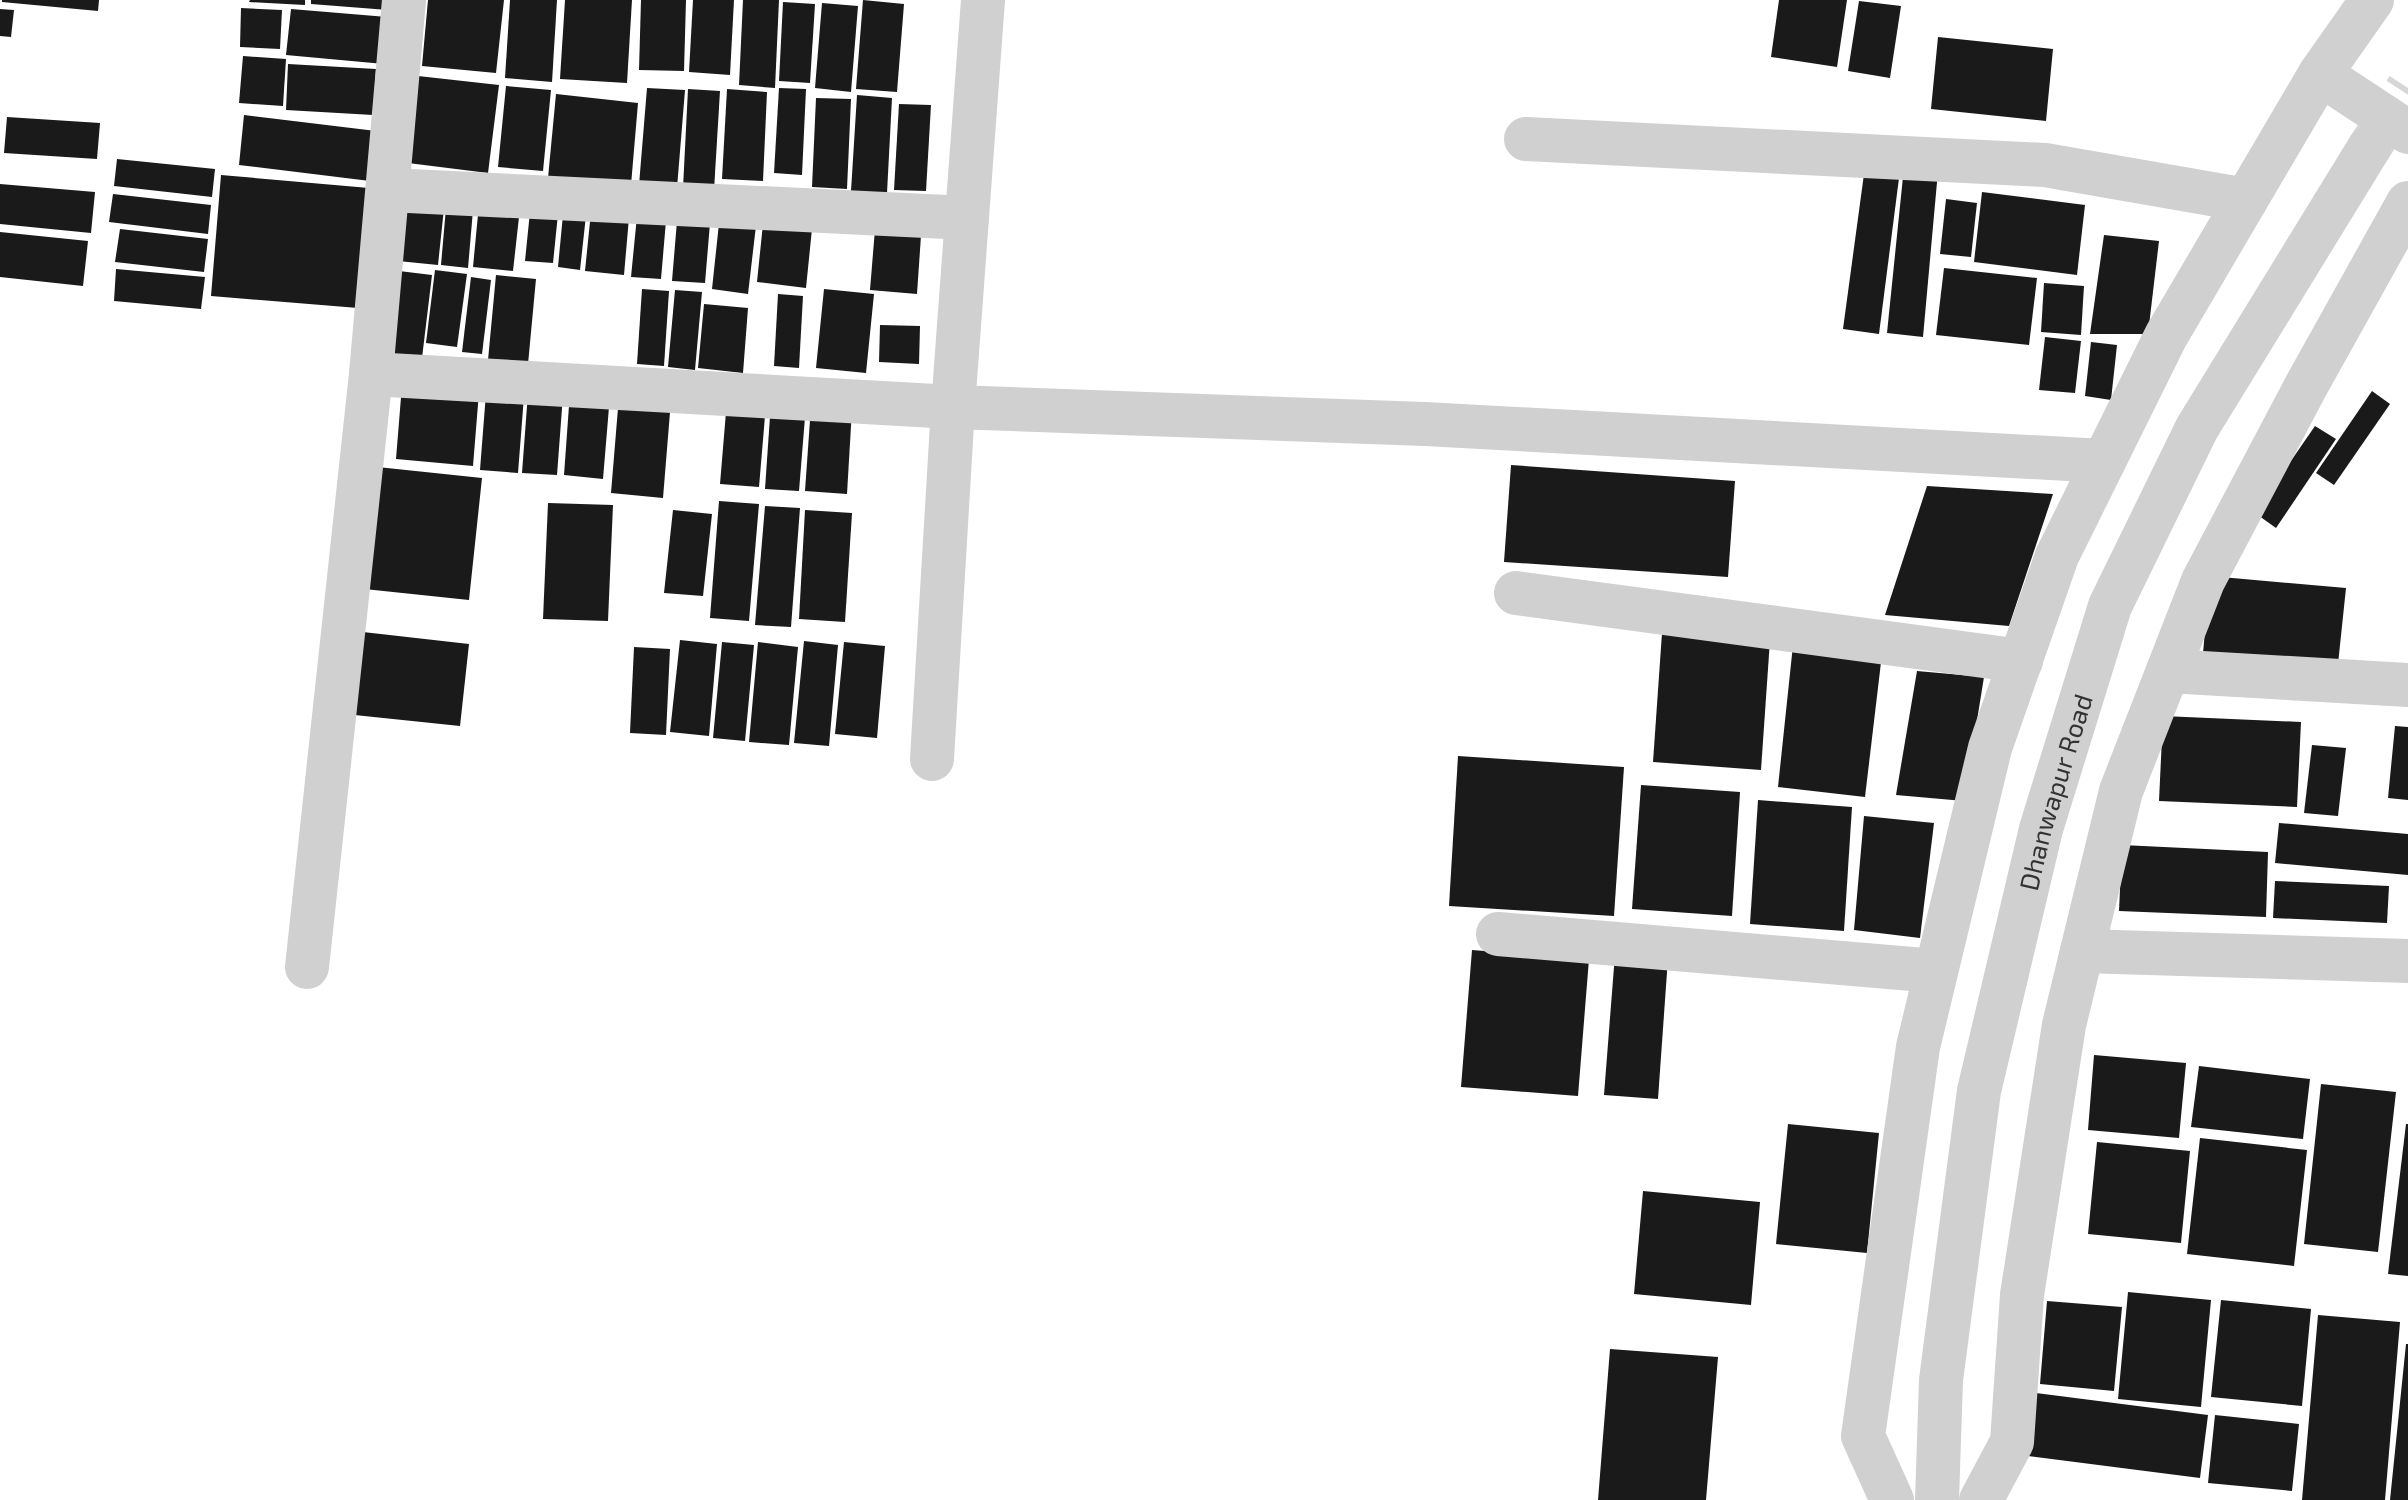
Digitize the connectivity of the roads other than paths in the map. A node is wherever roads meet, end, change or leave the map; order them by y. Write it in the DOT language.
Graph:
graph roads {
  1 [pos="404,0"];
  2 [pos="983,0"];
  3 [pos="2372,0"];
  4 [pos="2320,74"];
  5 [pos="1526,139"];
  6 [pos="2388,140"];
  7 [pos="388,190"];
  8 [pos="2246,200"];
  9 [pos="2408,203"];
  10 [pos="967,218"];
  11 [pos="371,374"];
  12 [pos="953,407"];
  13 [pos="2104,461"];
  14 [pos="1516,593"];
  15 [pos="2021,661"];
  16 [pos="2168,671"];
  17 [pos="2408,685"];
  18 [pos="932,759"];
  19 [pos="1498,934"];
  20 [pos="2082,951"];
  21 [pos="2408,961"];
  22 [pos="307,967"];
  23 [pos="1936,971"];
  24 [pos="1892,1500"];
  25 [pos="1937,1500"];
  26 [pos="1981,1500"];
  1 -- 7 [label="street"];
  2 -- 10 [label="street"];
  3 -- 4 [label="street"];
  4 -- 6 [label="street"];
  4 -- 8 [label="street"];
  5 -- 8 [label="street"];
  6 -- 25 [label="street, Dhanwapur Road"];
  7 -- 10 [label="street"];
  7 -- 11 [label="street"];
  8 -- 13 [label="street"];
  9 -- 16 [label="street"];
  10 -- 12 [label="street"];
  11 -- 12 [label="street"];
  11 -- 22 [label="street"];
  12 -- 13 [label="street"];
  12 -- 18 [label="street"];
  13 -- 15 [label="street"];
  14 -- 15 [label="street"];
  15 -- 23 [label="street"];
  16 -- 17 [label="street"];
  16 -- 20 [label="street"];
  19 -- 23 [label="street"];
  20 -- 21 [label="street"];
  20 -- 26 [label="street"];
  23 -- 24 [label="street"];
}
